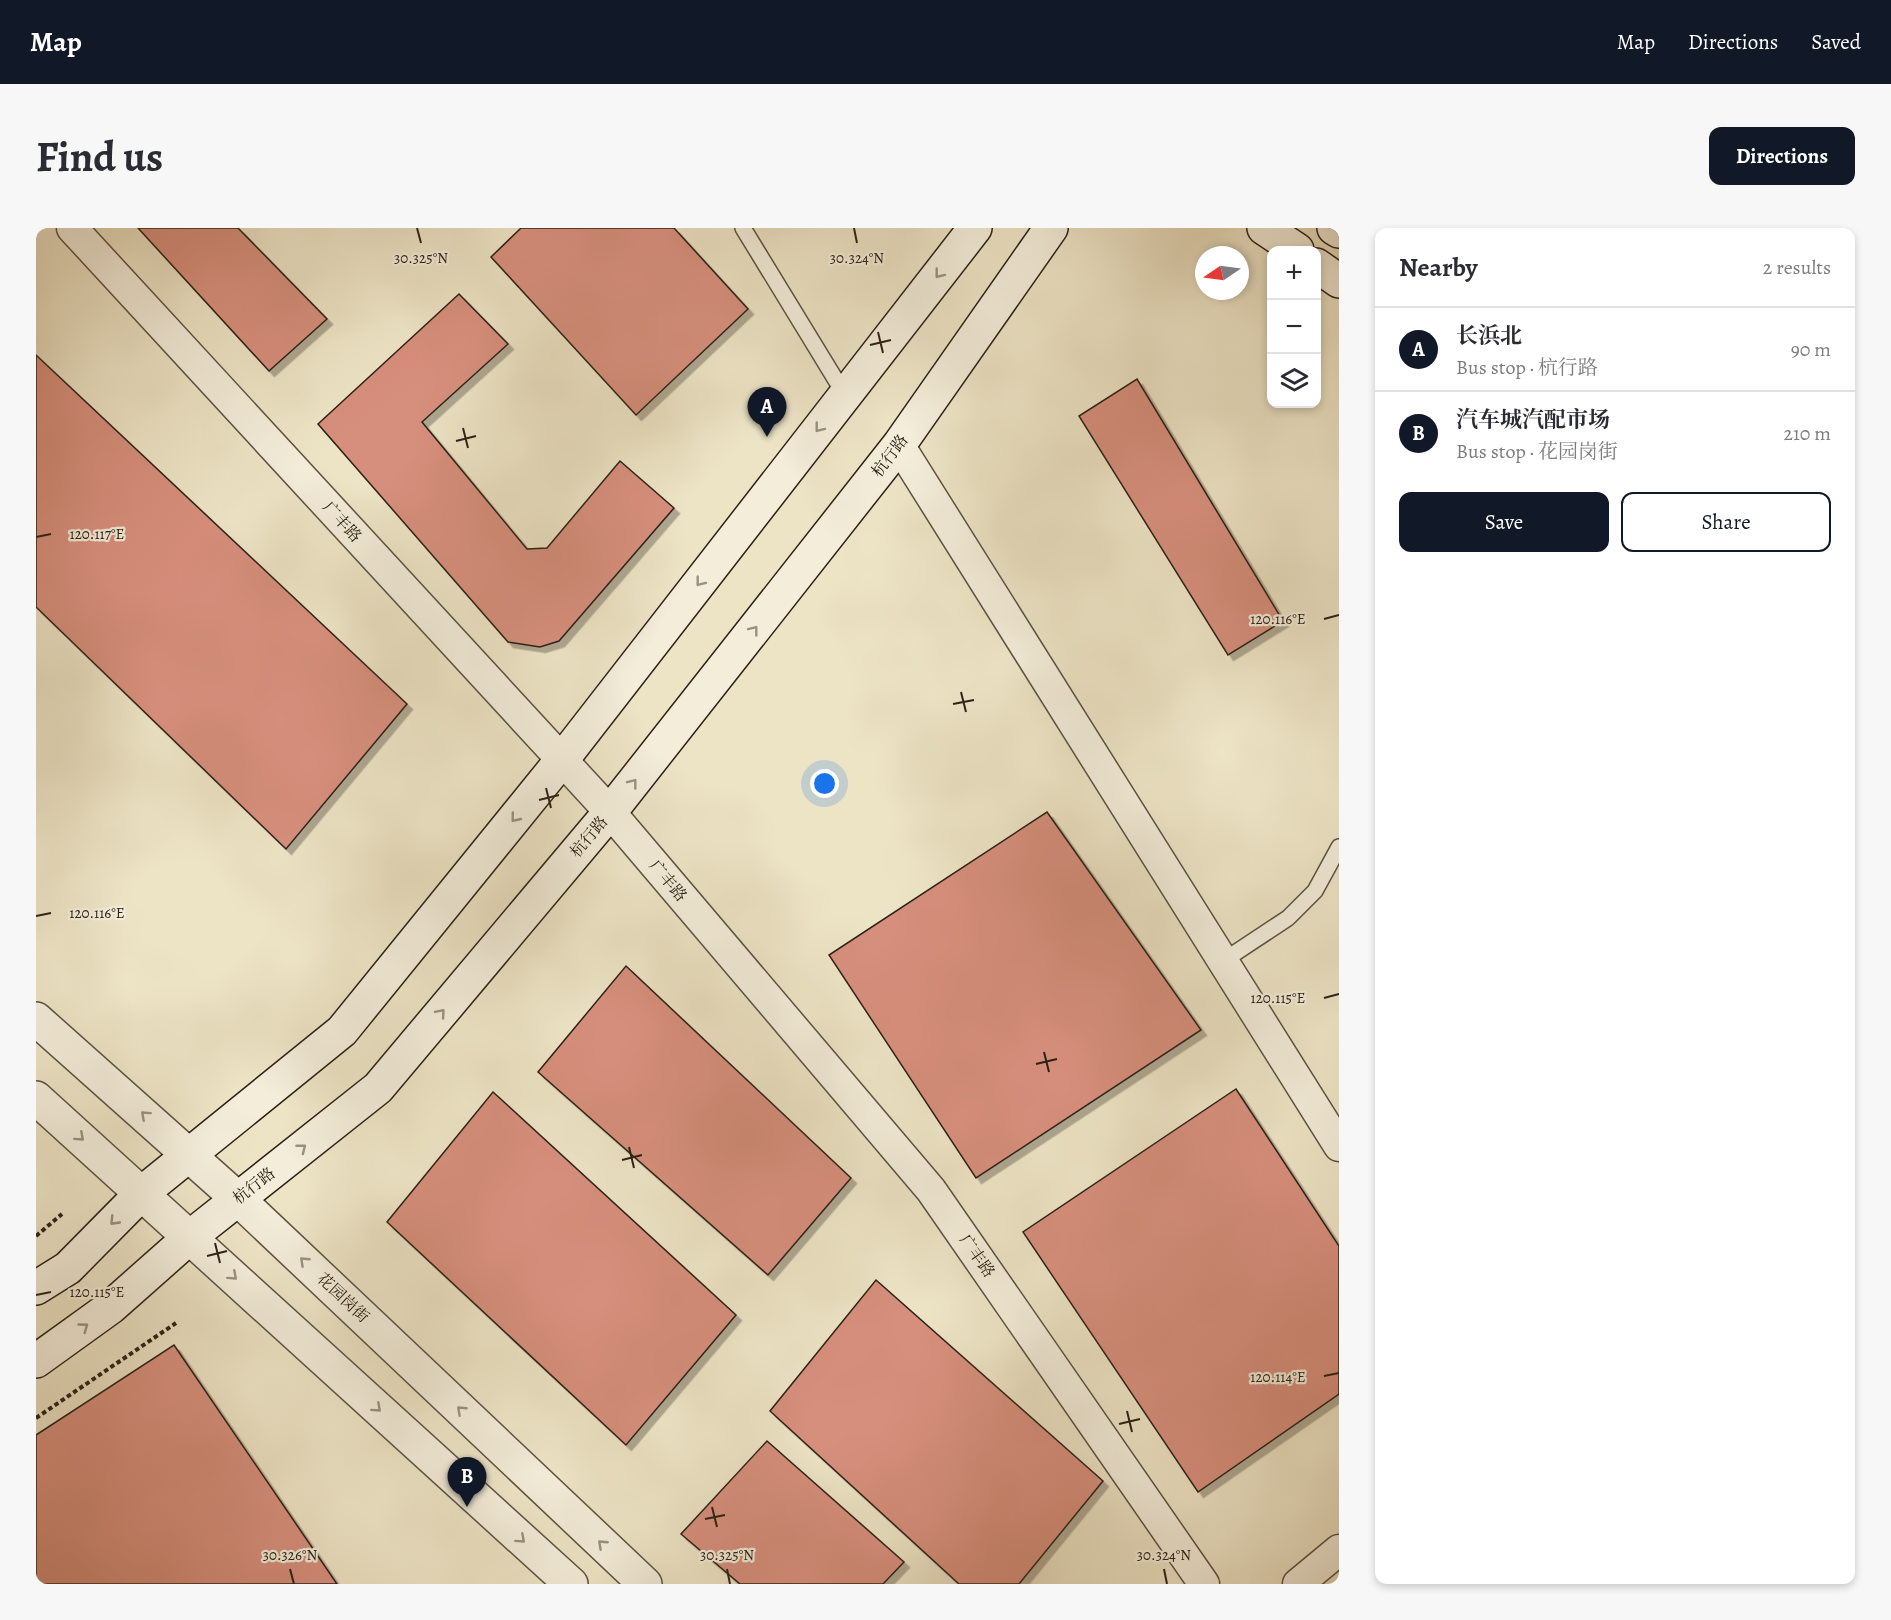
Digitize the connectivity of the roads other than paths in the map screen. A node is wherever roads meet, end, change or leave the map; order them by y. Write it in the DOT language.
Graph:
graph roads {
  1 [pos="72,228"];
  2 [pos="743,228"];
  3 [pos="975,228"];
  4 [pos="1051,228"];
  5 [pos="1264,228"];
  6 [pos="1334,228"];
  7 [pos="1339,231"];
  8 [pos="1290,246"];
  9 [pos="1321,268"];
  10 [pos="1321,274"];
  11 [pos="1339,280"];
  12 [pos="1339,291"];
  13 [pos="845,395"];
  14 [pos="899,445"];
  15 [pos="561,761"];
  16 [pos="610,813"];
  17 [pos="1339,847"];
  18 [pos="1223,962"];
  19 [pos="36,1019"];
  20 [pos="36,1098"];
  21 [pos="1339,1146"];
  22 [pos="189,1154"];
  23 [pos="142,1192"];
  24 [pos="238,1199"];
  25 [pos="190,1237"];
  26 [pos="36,1288"];
  27 [pos="36,1361"];
  28 [pos="1339,1550"];
  29 [pos="571,1584"];
  30 [pos="645,1584"];
  31 [pos="1204,1584"];
  32 [pos="1298,1584"];
  1 -- 15 [label="street, 广丰路"];
  2 -- 13 [label="lane"];
  3 -- 13 [label="main road, one-way"];
  4 -- 14 [label="main road, 杭行路"];
  5 -- 8 [label="main road"];
  6 -- 7 [label="main road"];
  9 -- 11 [label="main road"];
  10 -- 12 [label="street"];
  13 -- 15 [label="main road, one-way"];
  16 -- 14 [label="main road, 杭行路, one-way"];
  14 -- 18 [label="street"];
  15 -- 16 [label="street, 广丰路"];
  15 -- 22 [label="main road, one-way"];
  24 -- 16 [label="main road, 杭行路, one-way"];
  16 -- 31 [label="street, 广丰路"];
  17 -- 18 [label="lane"];
  18 -- 21 [label="street"];
  22 -- 19 [label="main road, 花园岗街, one-way"];
  20 -- 23 [label="main road, one-way"];
  22 -- 23 [label="main road"];
  22 -- 24 [label="main road, 花园岗街"];
  23 -- 25 [label="main road"];
  23 -- 26 [label="main road, one-way"];
  24 -- 25 [label="main road, 杭行路"];
  30 -- 24 [label="main road, 花园岗街, one-way"];
  27 -- 25 [label="main road, 杭行路, one-way"];
  25 -- 29 [label="main road, one-way"];
  28 -- 32 [label="street"];
}
